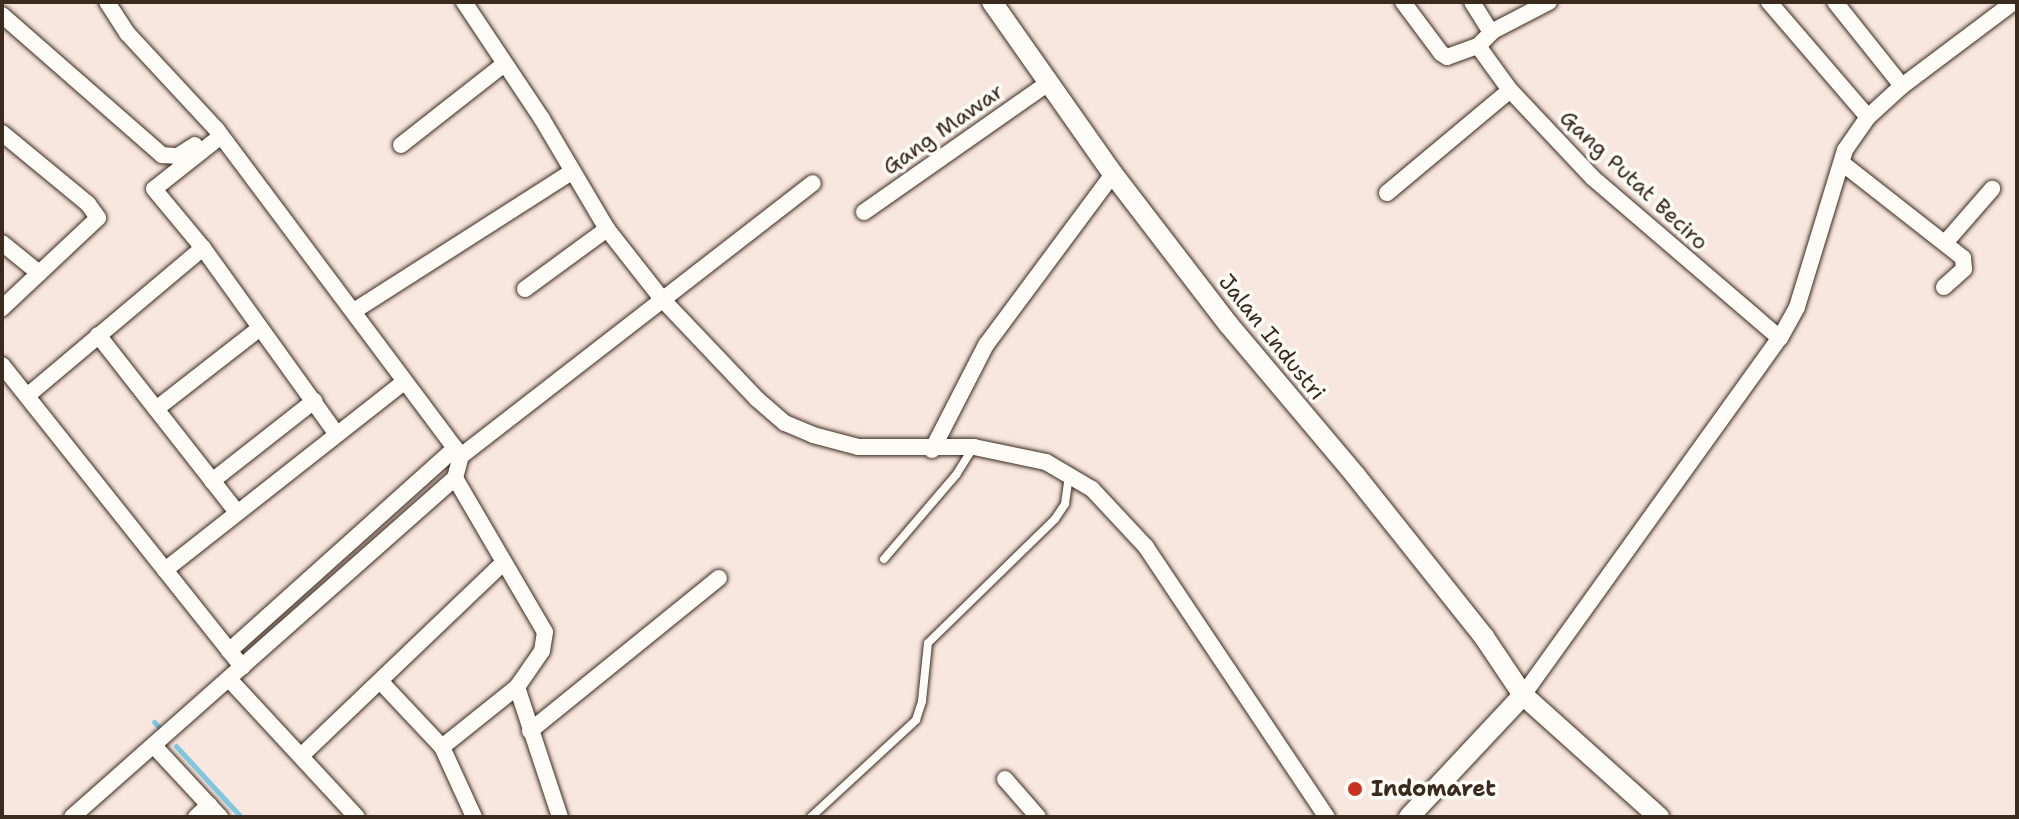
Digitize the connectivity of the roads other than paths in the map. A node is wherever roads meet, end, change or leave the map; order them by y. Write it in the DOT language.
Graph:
graph roads {
  1 [pos="107,2"];
  2 [pos="464,2"];
  3 [pos="992,2"];
  4 [pos="1403,2"];
  5 [pos="1472,2"];
  6 [pos="1547,2"];
  7 [pos="1769,2"];
  8 [pos="1835,2"];
  9 [pos="2014,2"];
  10 [pos="2,15"];
  11 [pos="1491,33"];
  12 [pos="1478,46"];
  13 [pos="503,65"];
  14 [pos="1048,83"];
  15 [pos="1902,86"];
  16 [pos="1510,90"];
  17 [pos="1868,117"];
  18 [pos="217,131"];
  19 [pos="2,133"];
  20 [pos="401,145"];
  21 [pos="1842,163"];
  22 [pos="571,172"];
  23 [pos="1113,174"];
  24 [pos="813,183"];
  25 [pos="1992,189"];
  26 [pos="1387,193"];
  27 [pos="864,212"];
  28 [pos="607,229"];
  29 [pos="2,243"];
  30 [pos="1945,243"];
  31 [pos="203,248"];
  32 [pos="39,273"];
  33 [pos="1944,287"];
  34 [pos="525,289"];
  35 [pos="662,299"];
  36 [pos="2,308"];
  37 [pos="354,311"];
  38 [pos="260,328"];
  39 [pos="98,335"];
  40 [pos="1780,338"];
  41 [pos="2,365"];
  42 [pos="404,382"];
  43 [pos="27,396"];
  44 [pos="314,401"];
  45 [pos="156,409"];
  46 [pos="336,433"];
  47 [pos="974,447"];
  48 [pos="932,450"];
  49 [pos="458,452"];
  50 [pos="1069,476"];
  51 [pos="455,478"];
  52 [pos="212,481"];
  53 [pos="236,511"];
  54 [pos="884,559"];
  55 [pos="503,563"];
  56 [pos="165,570"];
  57 [pos="719,578"];
  58 [pos="229,651"];
  59 [pos="236,673"];
  60 [pos="380,681"];
  61 [pos="517,687"];
  62 [pos="1523,695"];
  63 [pos="530,731"];
  64 [pos="155,747"];
  65 [pos="442,747"];
  66 [pos="301,756"];
  67 [pos="1005,779"];
  68 [pos="214,811"];
  69 [pos="84,813"];
  70 [pos="196,817"];
  71 [pos="357,817"];
  72 [pos="474,817"];
  73 [pos="559,817"];
  74 [pos="811,817"];
  75 [pos="1038,817"];
  76 [pos="1327,817"];
  77 [pos="1409,817"];
  78 [pos="1659,817"];
  1 -- 18 [label="street"];
  2 -- 13 [label="street"];
  3 -- 14 [label="street, Jalan Industri"];
  4 -- 12 [label="street"];
  5 -- 11 [label="street"];
  6 -- 11 [label="street"];
  7 -- 17 [label="street"];
  8 -- 15 [label="street"];
  9 -- 15 [label="street"];
  10 -- 18 [label="street"];
  11 -- 12 [label="street"];
  12 -- 16 [label="street, Gang Putat Beciro"];
  13 -- 20 [label="street"];
  13 -- 22 [label="street"];
  14 -- 23 [label="street, Jalan Industri"];
  14 -- 27 [label="street, Gang Mawar"];
  15 -- 17 [label="street"];
  16 -- 26 [label="street"];
  16 -- 40 [label="street, Gang Putat Beciro"];
  17 -- 21 [label="street"];
  18 -- 31 [label="street"];
  18 -- 37 [label="street"];
  19 -- 32 [label="street"];
  21 -- 30 [label="street"];
  21 -- 40 [label="street"];
  22 -- 28 [label="street"];
  22 -- 37 [label="street"];
  23 -- 48 [label="street"];
  23 -- 62 [label="street, Jalan Industri"];
  24 -- 35 [label="street"];
  25 -- 30 [label="street"];
  28 -- 34 [label="street"];
  28 -- 35 [label="street"];
  29 -- 32 [label="street"];
  30 -- 33 [label="street"];
  31 -- 38 [label="street"];
  31 -- 39 [label="street"];
  32 -- 36 [label="street"];
  35 -- 48 [label="street"];
  35 -- 49 [label="street"];
  37 -- 42 [label="street"];
  38 -- 44 [label="street"];
  38 -- 45 [label="street"];
  39 -- 43 [label="street"];
  39 -- 45 [label="street"];
  40 -- 62 [label="street"];
  41 -- 43 [label="street"];
  42 -- 46 [label="street"];
  42 -- 49 [label="street"];
  43 -- 56 [label="street"];
  44 -- 46 [label="street"];
  44 -- 52 [label="street"];
  45 -- 52 [label="street"];
  46 -- 53 [label="street"];
  47 -- 48 [label="street"];
  47 -- 50 [label="street"];
  47 -- 54 [label="lane"];
  49 -- 51 [label="street"];
  49 -- 58 [label="street"];
  50 -- 74 [label="lane"];
  50 -- 76 [label="street"];
  51 -- 55 [label="street"];
  51 -- 59 [label="street"];
  52 -- 53 [label="street"];
  53 -- 56 [label="street"];
  55 -- 60 [label="street"];
  55 -- 61 [label="street"];
  56 -- 58 [label="street"];
  57 -- 63 [label="street"];
  58 -- 59 [label="street"];
  59 -- 64 [label="street"];
  59 -- 66 [label="street"];
  60 -- 65 [label="street"];
  60 -- 66 [label="street"];
  61 -- 63 [label="street"];
  61 -- 65 [label="street"];
  62 -- 77 [label="street"];
  62 -- 78 [label="street, Jalan Industri"];
  63 -- 73 [label="street"];
  64 -- 68 [label="street"];
  64 -- 69 [label="street"];
  65 -- 72 [label="street"];
  66 -- 71 [label="street"];
  67 -- 75 [label="street"];
  68 -- 70 [label="street"];
}
